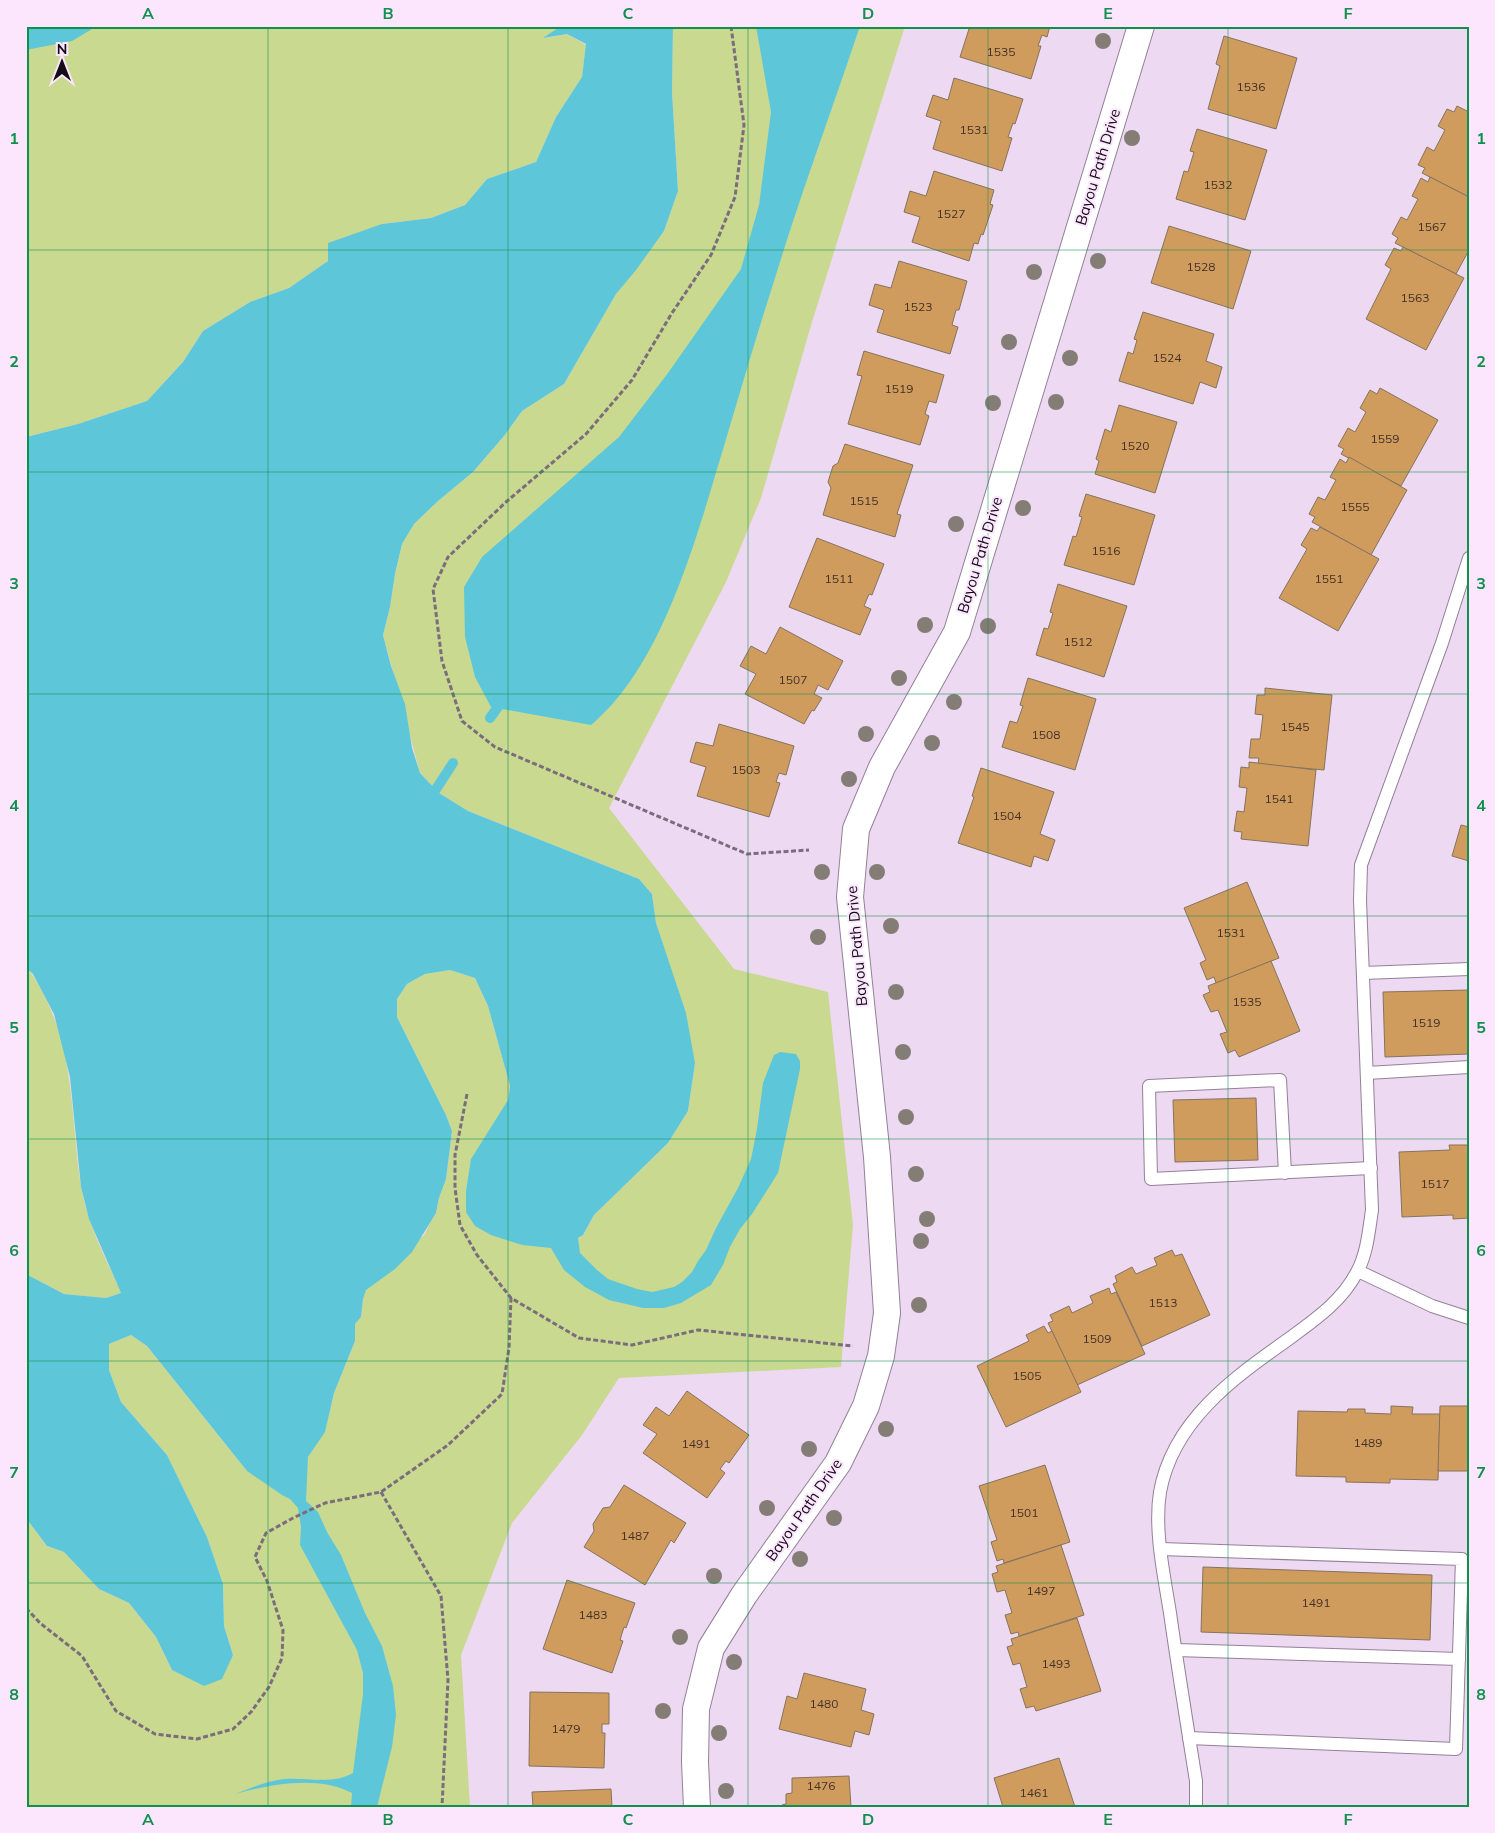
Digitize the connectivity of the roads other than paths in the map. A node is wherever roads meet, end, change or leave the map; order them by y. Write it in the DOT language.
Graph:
graph roads {
  1 [pos="1141,26"];
  2 [pos="1469,558"];
  3 [pos="1469,968"];
  4 [pos="1363,973"];
  5 [pos="1469,1067"];
  6 [pos="1366,1073"];
  7 [pos="1370,1168"];
  8 [pos="1285,1173"];
  9 [pos="1358,1271"];
  10 [pos="1469,1318"];
  11 [pos="1161,1549"];
  12 [pos="1176,1650"];
  13 [pos="1459,1659"];
  14 [pos="1189,1738"];
  15 [pos="698,1807"];
  16 [pos="1196,1807"];
  1 -- 15 [label="street, Bayou Path Drive"];
  2 -- 4 [label="lane"];
  3 -- 4 [label="lane"];
  4 -- 6 [label="lane"];
  5 -- 6 [label="lane"];
  6 -- 7 [label="lane"];
  7 -- 8 [label="lane"];
  7 -- 9 [label="lane"];
  8 -- 8 [label="lane"];
  9 -- 10 [label="lane"];
  9 -- 11 [label="lane"];
  11 -- 12 [label="lane"];
  11 -- 13 [label="lane"];
  12 -- 13 [label="lane"];
  12 -- 14 [label="lane"];
  13 -- 14 [label="lane"];
  14 -- 16 [label="lane"];
}
